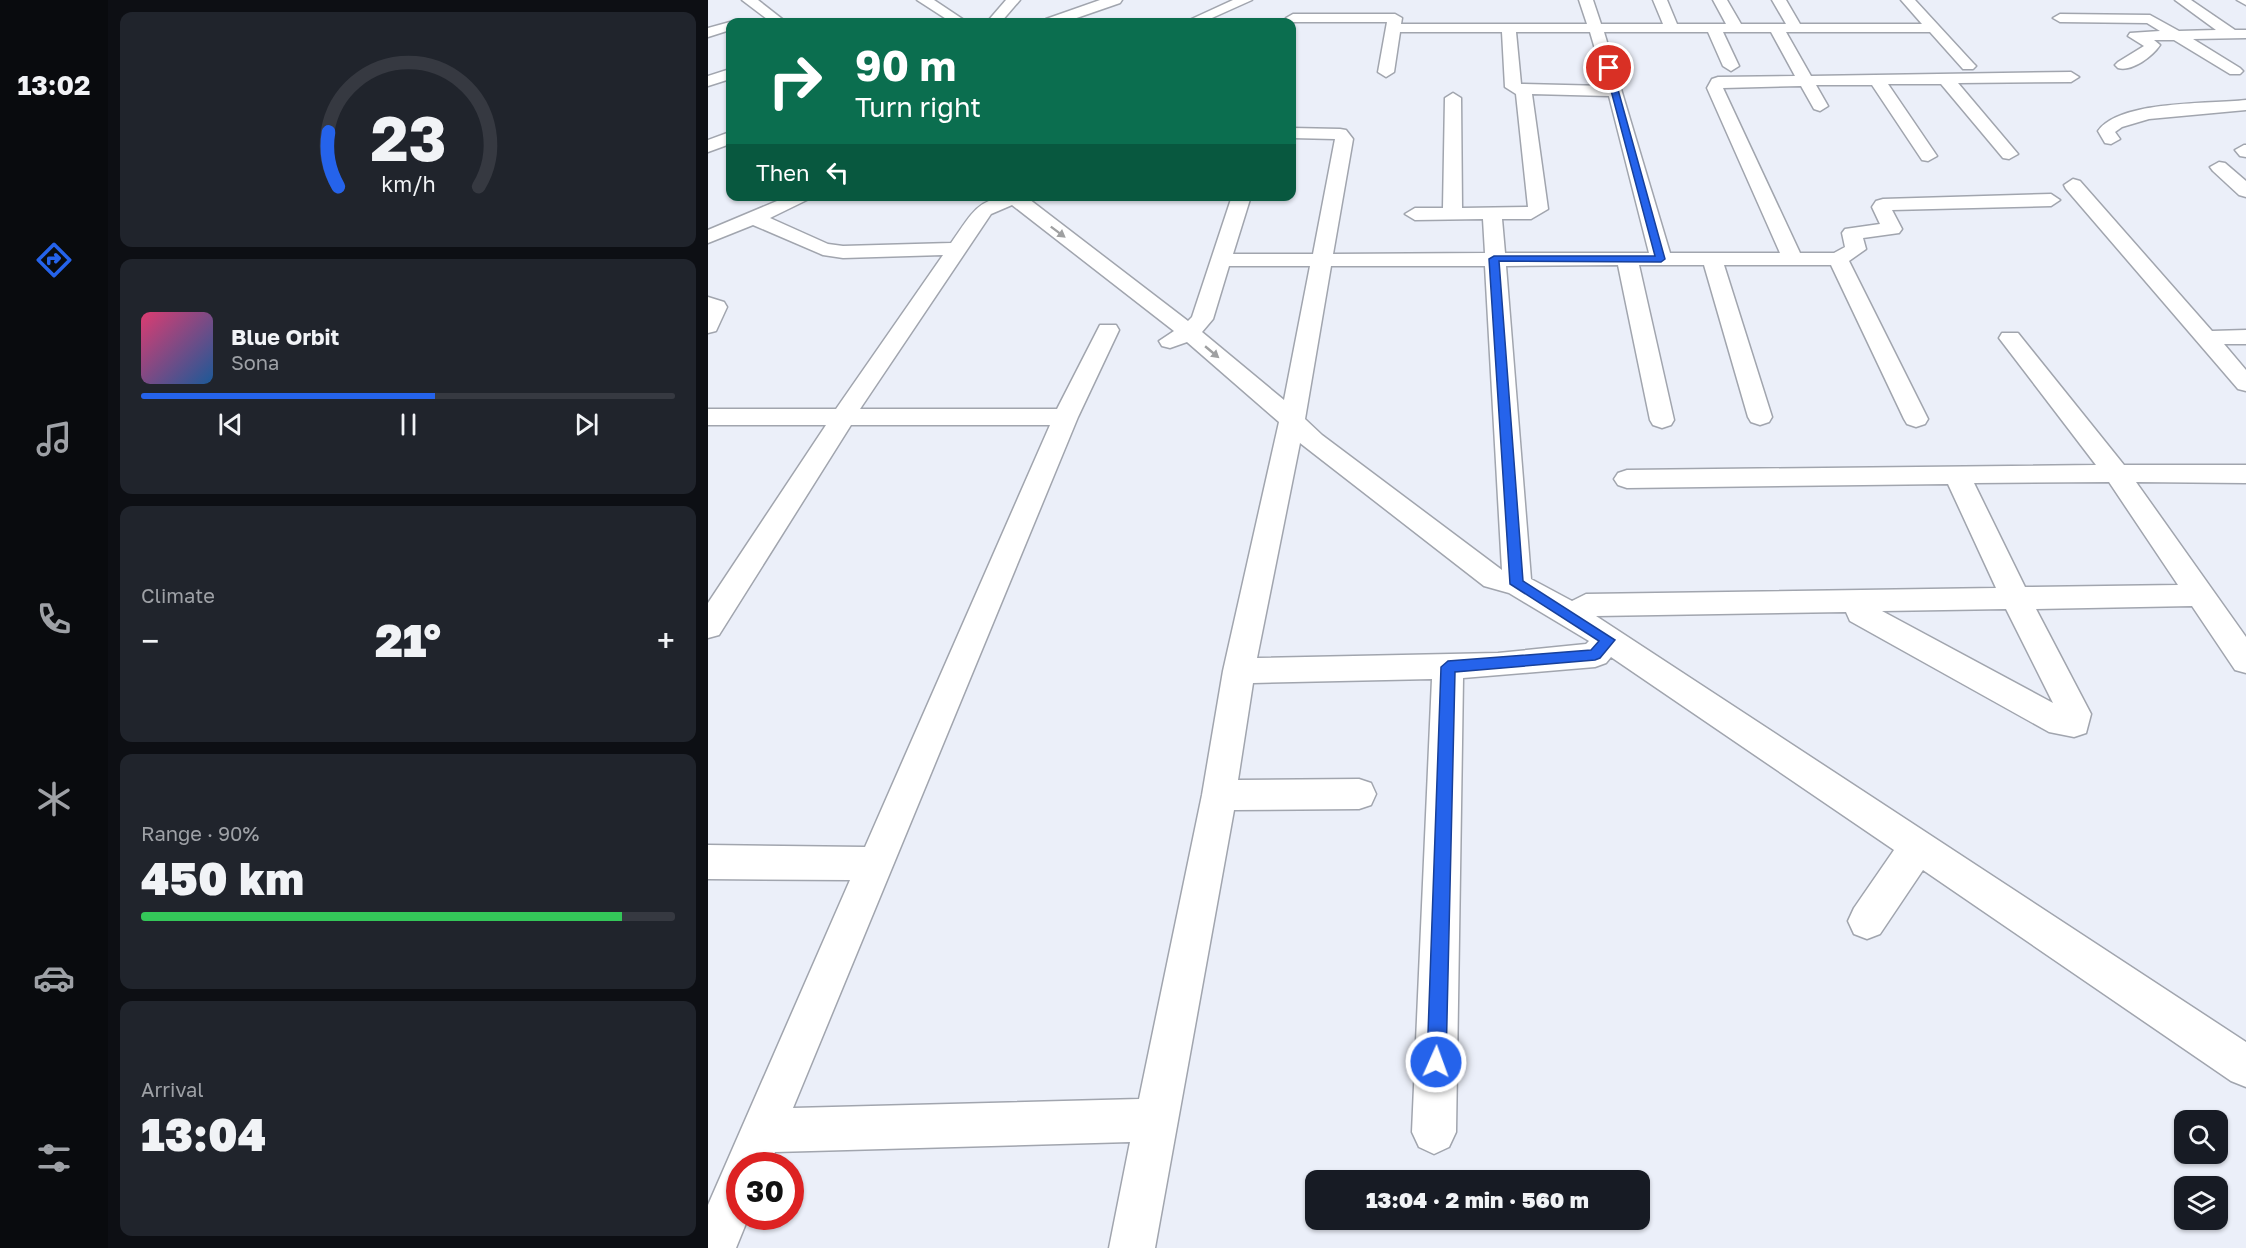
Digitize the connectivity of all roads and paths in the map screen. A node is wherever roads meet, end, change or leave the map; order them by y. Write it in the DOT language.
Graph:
graph roads {
  1 [pos="749,0"];
  2 [pos="924,0"];
  3 [pos="1013,0"];
  4 [pos="1245,0"];
  5 [pos="1298,0"];
  6 [pos="1586,0"];
  7 [pos="1660,0"];
  8 [pos="1720,0"];
  9 [pos="1779,0"];
  10 [pos="1908,0"];
  11 [pos="2182,0"];
  12 [pos="1116,1"];
  13 [pos="773,18"];
  14 [pos="953,18"];
  15 [pos="997,18"];
  16 [pos="1063,18"];
  17 [pos="1079,18"];
  18 [pos="1202,18"];
  19 [pos="1293,18"];
  20 [pos="2060,18"];
  21 [pos="1296,21"];
  22 [pos="726,27"];
  23 [pos="1395,28"];
  24 [pos="1736,28"];
  25 [pos="1776,28"];
  26 [pos="1796,28"];
  27 [pos="1933,28"];
  28 [pos="1509,29"];
  29 [pos="1596,29"];
  30 [pos="1672,29"];
  31 [pos="1714,29"];
  32 [pos="708,33"];
  33 [pos="2177,34"];
  34 [pos="2241,34"];
  35 [pos="2123,65"];
  36 [pos="1731,66"];
  37 [pos="1968,66"];
  38 [pos="2235,71"];
  39 [pos="1386,72"];
  40 [pos="726,75"];
  41 [pos="2071,77"];
  42 [pos="1947,79"];
  43 [pos="1807,80"];
  44 [pos="1877,80"];
  45 [pos="708,81"];
  46 [pos="1524,90"];
  47 [pos="1609,91"];
  48 [pos="1453,98"];
  49 [pos="2246,105"];
  50 [pos="1820,106"];
  51 [pos="1296,133"];
  52 [pos="726,139"];
  53 [pos="2111,139"];
  54 [pos="708,146"];
  55 [pos="726,148"];
  56 [pos="2009,154"];
  57 [pos="708,155"];
  58 [pos="1928,156"];
  59 [pos="2219,167"];
  60 [pos="2073,185"];
  61 [pos="2246,191"];
  62 [pos="2052,200"];
  63 [pos="794,201"];
  64 [pos="998,201"];
  65 [pos="1004,201"];
  66 [pos="1241,201"];
  67 [pos="1415,213"];
  68 [pos="1452,213"];
  69 [pos="1492,213"];
  70 [pos="754,218"];
  71 [pos="708,237"];
  72 [pos="957,249"];
  73 [pos="1494,259"];
  74 [pos="1627,259"];
  75 [pos="1661,259"];
  76 [pos="1712,259"];
  77 [pos="1793,259"];
  78 [pos="1838,259"];
  79 [pos="1223,261"];
  80 [pos="1320,261"];
  81 [pos="708,303"];
  82 [pos="708,326"];
  83 [pos="1108,330"];
  84 [pos="1180,337"];
  85 [pos="2246,337"];
  86 [pos="2010,338"];
  87 [pos="2206,338"];
  88 [pos="2246,384"];
  89 [pos="708,417"];
  90 [pos="843,417"];
  91 [pos="1066,417"];
  92 [pos="1760,417"];
  93 [pos="1916,419"];
  94 [pos="1662,420"];
  95 [pos="1298,433"];
  96 [pos="2116,473"];
  97 [pos="2246,474"];
  98 [pos="1958,477"];
  99 [pos="1627,479"];
  100 [pos="1517,584"];
  101 [pos="2202,595"];
  102 [pos="2015,597"];
  103 [pos="1858,602"];
  104 [pos="1575,617"];
  105 [pos="708,627"];
  106 [pos="1608,640"];
  107 [pos="2246,662"];
  108 [pos="1448,667"];
  109 [pos="1239,671"];
  110 [pos="1359,794"];
  111 [pos="1219,795"];
  112 [pos="1918,846"];
  113 [pos="708,862"];
  114 [pos="874,864"];
  115 [pos="1867,921"];
  116 [pos="2246,1066"];
  117 [pos="1156,1119"];
  118 [pos="1434,1132"];
  119 [pos="754,1148"];
  120 [pos="726,1217"];
  121 [pos="713,1248"];
  122 [pos="1132,1248"];
  1 -- 13 [label="street"];
  2 -- 14 [label="street"];
  3 -- 15 [label="street"];
  4 -- 18 [label="street"];
  5 -- 19 [label="street"];
  6 -- 29 [label="street"];
  7 -- 30 [label="street"];
  8 -- 24 [label="street"];
  9 -- 26 [label="street"];
  10 -- 27 [label="street"];
  11 -- 34 [label="street"];
  12 -- 16 [label="street"];
  12 -- 17 [label="street"];
  20 -- 33 [label="street"];
  21 -- 23 [label="street"];
  22 -- 32 [label="street"];
  23 -- 28 [label="street"];
  23 -- 39 [label="street"];
  24 -- 25 [label="street"];
  24 -- 31 [label="street"];
  25 -- 26 [label="street"];
  25 -- 43 [label="street"];
  26 -- 27 [label="street"];
  27 -- 37 [label="street"];
  28 -- 29 [label="street"];
  28 -- 46 [label="street"];
  29 -- 30 [label="street"];
  29 -- 75 [label="street"];
  30 -- 31 [label="street"];
  31 -- 36 [label="street"];
  33 -- 34 [label="street"];
  33 -- 35 [label="street"];
  33 -- 38 [label="street"];
  40 -- 45 [label="street"];
  41 -- 42 [label="street"];
  42 -- 44 [label="street"];
  42 -- 56 [label="street"];
  43 -- 44 [label="street"];
  43 -- 50 [label="street"];
  43 -- 77 [label="street"];
  44 -- 58 [label="street"];
  46 -- 47 [label="street"];
  46 -- 69 [label="street"];
  48 -- 68 [label="street"];
  49 -- 53 [label="street"];
  51 -- 80 [label="street"];
  52 -- 54 [label="street"];
  55 -- 57 [label="street"];
  59 -- 61 [label="street"];
  60 -- 87 [label="street"];
  62 -- 78 [label="street"];
  63 -- 70 [label="street"];
  64 -- 72 [label="street"];
  65 -- 84 [label="street"];
  66 -- 79 [label="street"];
  67 -- 68 [label="street"];
  68 -- 69 [label="street"];
  69 -- 73 [label="street"];
  70 -- 71 [label="street"];
  70 -- 72 [label="street"];
  72 -- 90 [label="street"];
  73 -- 74 [label="street"];
  73 -- 80 [label="street"];
  73 -- 100 [label="street"];
  74 -- 75 [label="street"];
  74 -- 94 [label="street"];
  75 -- 76 [label="street"];
  76 -- 77 [label="street"];
  76 -- 92 [label="street"];
  77 -- 78 [label="street"];
  78 -- 93 [label="street"];
  79 -- 80 [label="street"];
  79 -- 84 [label="street"];
  80 -- 95 [label="street"];
  81 -- 82 [label="street"];
  83 -- 91 [label="street"];
  84 -- 95 [label="street"];
  85 -- 87 [label="street"];
  86 -- 96 [label="street"];
  87 -- 88 [label="street"];
  89 -- 90 [label="street"];
  90 -- 91 [label="street"];
  90 -- 105 [label="street"];
  91 -- 114 [label="street"];
  95 -- 100 [label="street"];
  95 -- 109 [label="street"];
  96 -- 97 [label="street"];
  96 -- 98 [label="street"];
  96 -- 101 [label="street"];
  98 -- 99 [label="street"];
  98 -- 102 [label="street"];
  100 -- 104 [label="street"];
  101 -- 102 [label="street"];
  101 -- 107 [label="street"];
  102 -- 103 [label="street"];
  102 -- 103 [label="street"];
  103 -- 104 [label="street"];
  104 -- 106 [label="street"];
  106 -- 108 [label="street"];
  106 -- 112 [label="street"];
  108 -- 109 [label="street"];
  108 -- 118 [label="street"];
  109 -- 111 [label="street"];
  110 -- 111 [label="street"];
  111 -- 117 [label="street"];
  112 -- 115 [label="street"];
  112 -- 116 [label="street"];
  113 -- 114 [label="street"];
  114 -- 119 [label="street"];
  117 -- 119 [label="street"];
  117 -- 122 [label="street"];
  120 -- 121 [label="street"];
}
